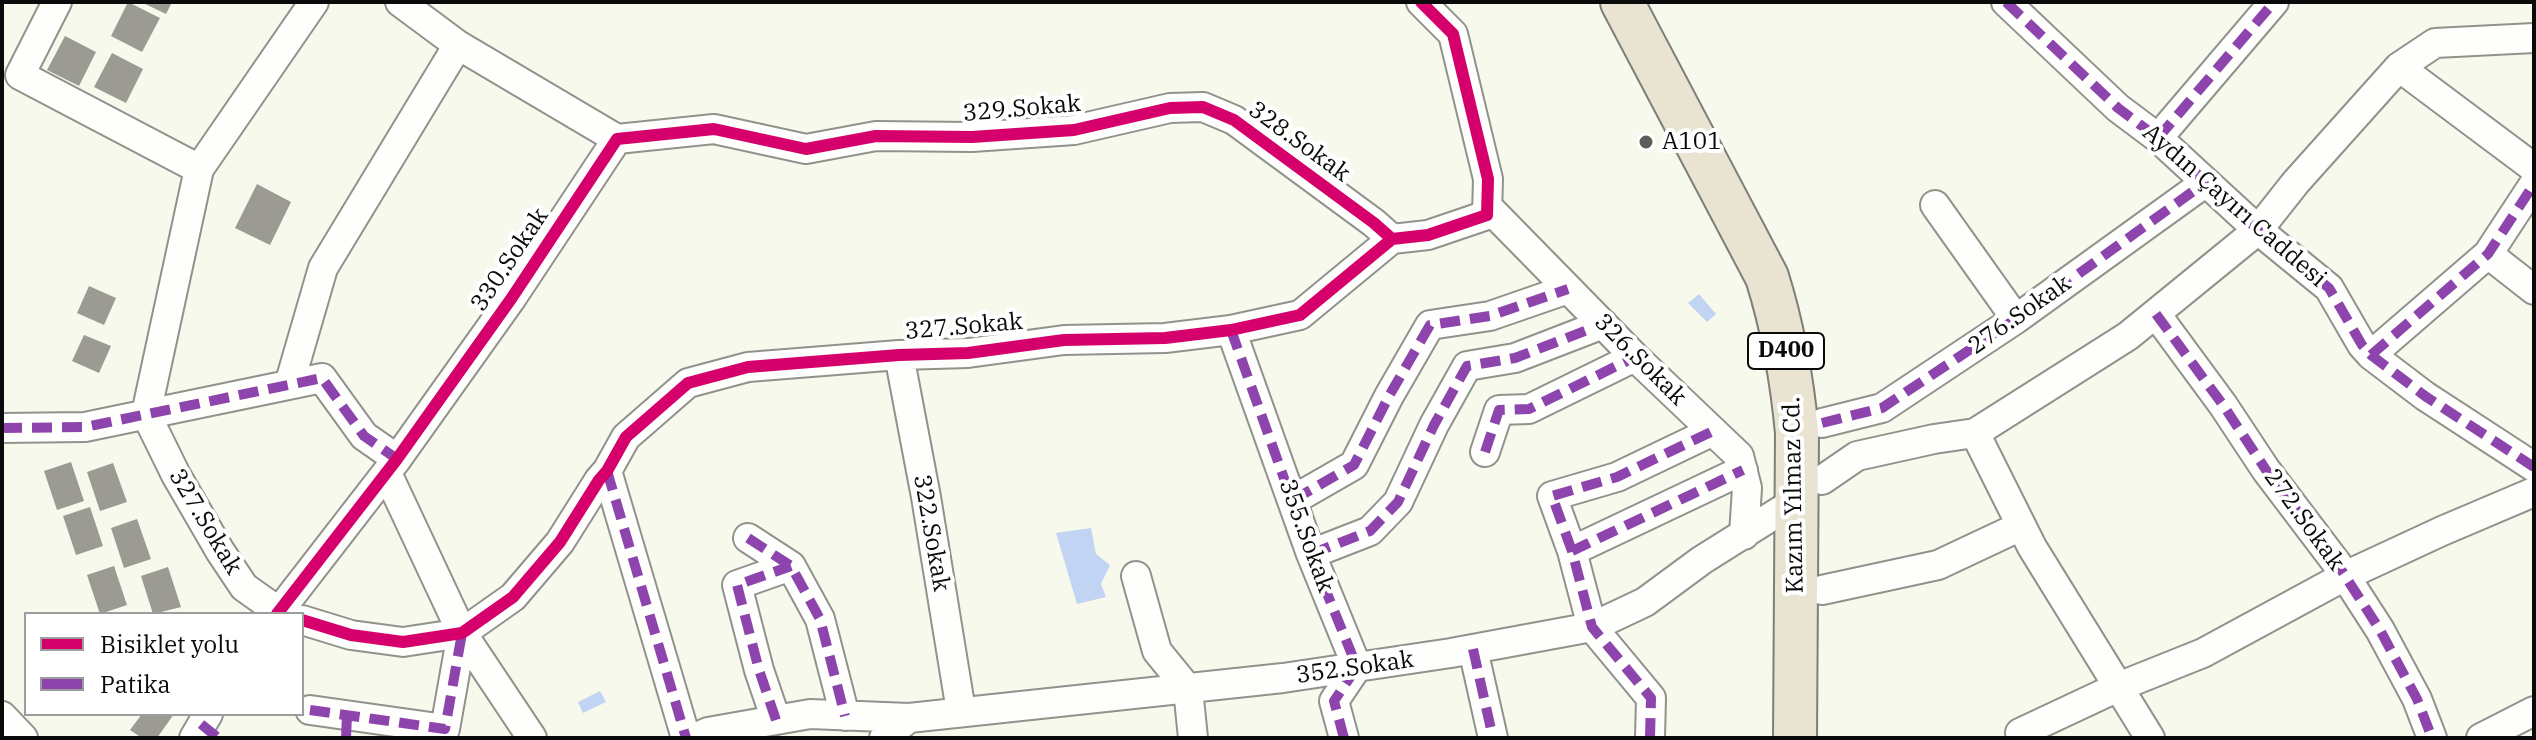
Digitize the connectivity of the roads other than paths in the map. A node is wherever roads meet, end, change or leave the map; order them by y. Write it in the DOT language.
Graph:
graph roads {
  1 [pos="57,2"];
  2 [pos="314,2"];
  3 [pos="400,2"];
  4 [pos="1421,2"];
  5 [pos="1622,2"];
  6 [pos="1654,2"];
  7 [pos="2006,2"];
  8 [pos="2274,2"];
  9 [pos="2534,38"];
  10 [pos="458,45"];
  11 [pos="2399,67"];
  12 [pos="1170,108"];
  13 [pos="2158,138"];
  14 [pos="617,139"];
  15 [pos="2534,168"];
  16 [pos="199,169"];
  17 [pos="2206,182"];
  18 [pos="2534,184"];
  19 [pos="1935,205"];
  20 [pos="1487,206"];
  21 [pos="2258,230"];
  22 [pos="1392,239"];
  23 [pos="2488,254"];
  24 [pos="1568,289"];
  25 [pos="2534,290"];
  26 [pos="2156,314"];
  27 [pos="2016,319"];
  28 [pos="1603,324"];
  29 [pos="1231,330"];
  30 [pos="899,355"];
  31 [pos="2371,355"];
  32 [pos="1635,357"];
  33 [pos="289,385"];
  34 [pos="146,414"];
  35 [pos="1822,423"];
  36 [pos="2,428"];
  37 [pos="1713,431"];
  38 [pos="1975,433"];
  39 [pos="1485,452"];
  40 [pos="392,466"];
  41 [pos="2534,467"];
  42 [pos="1743,470"];
  43 [pos="607,471"];
  44 [pos="1809,491"];
  45 [pos="2534,492"];
  46 [pos="1293,500"];
  47 [pos="2021,526"];
  48 [pos="1744,535"];
  49 [pos="748,538"];
  50 [pos="1572,551"];
  51 [pos="1311,554"];
  52 [pos="791,566"];
  53 [pos="1136,576"];
  54 [pos="2345,576"];
  55 [pos="1822,590"];
  56 [pos="281,612"];
  57 [pos="287,612"];
  58 [pos="304,621"];
  59 [pos="1592,627"];
  60 [pos="462,633"];
  61 [pos="1473,649"];
  62 [pos="1357,667"];
  63 [pos="2118,687"];
  64 [pos="1188,689"];
  65 [pos="310,710"];
  66 [pos="961,711"];
  67 [pos="2534,711"];
  68 [pos="2,716"];
  69 [pos="845,716"];
  70 [pos="909,718"];
  71 [pos="776,720"];
  72 [pos="346,727"];
  73 [pos="2020,733"];
  74 [pos="23,738"];
  75 [pos="532,738"];
  76 [pos="686,738"];
  77 [pos="695,738"];
  78 [pos="884,738"];
  79 [pos="1193,738"];
  80 [pos="1344,738"];
  81 [pos="1493,738"];
  82 [pos="1650,738"];
  83 [pos="1795,738"];
  84 [pos="1819,738"];
  85 [pos="2150,738"];
  86 [pos="2432,738"];
  87 [pos="2481,738"];
  1 -- 16 [label="street"];
  2 -- 16 [label="street"];
  3 -- 10 [label="street"];
  4 -- 20 [label="street"];
  5 -- 44 [label="highway, Kazım Yılmaz Cd. / D400"];
  6 -- 35 [label="highway, Kazım Yılmaz Cd. / D400"];
  7 -- 13 [label="street, Aydın Çayırı Caddesi"];
  8 -- 13 [label="street"];
  9 -- 11 [label="street"];
  10 -- 14 [label="street"];
  10 -- 33 [label="street"];
  11 -- 15 [label="street"];
  11 -- 21 [label="street"];
  12 -- 14 [label="street, 329.Sokak"];
  12 -- 22 [label="street, 328.Sokak"];
  13 -- 17 [label="street, Aydın Çayırı Caddesi"];
  14 -- 40 [label="street, 330.Sokak"];
  16 -- 34 [label="street"];
  17 -- 21 [label="street, Aydın Çayırı Caddesi"];
  17 -- 27 [label="street, 276.Sokak"];
  18 -- 23 [label="street"];
  19 -- 27 [label="street"];
  20 -- 22 [label="street"];
  20 -- 24 [label="street, 326.Sokak"];
  21 -- 26 [label="street"];
  21 -- 31 [label="street, Aydın Çayırı Caddesi"];
  22 -- 29 [label="street, 327.Sokak"];
  23 -- 25 [label="street"];
  23 -- 31 [label="street"];
  24 -- 28 [label="street, 326.Sokak"];
  24 -- 46 [label="street"];
  26 -- 38 [label="street"];
  26 -- 54 [label="street, 272.Sokak"];
  27 -- 35 [label="street, 276.Sokak"];
  28 -- 32 [label="street, 326.Sokak"];
  28 -- 51 [label="street"];
  29 -- 30 [label="street, 327.Sokak"];
  29 -- 46 [label="street, 355.Sokak"];
  30 -- 43 [label="street, 327.Sokak"];
  30 -- 66 [label="street, 322.Sokak"];
  31 -- 41 [label="street, Aydın Çayırı Caddesi"];
  32 -- 37 [label="street, 326.Sokak"];
  32 -- 39 [label="street"];
  33 -- 34 [label="street"];
  33 -- 40 [label="street"];
  34 -- 36 [label="street"];
  34 -- 56 [label="street, 327.Sokak"];
  35 -- 44 [label="highway, Kazım Yılmaz Cd. / D400"];
  37 -- 42 [label="street, 326.Sokak"];
  37 -- 50 [label="street"];
  38 -- 44 [label="street, 352.Sokak"];
  38 -- 47 [label="street"];
  40 -- 57 [label="street, 330.Sokak"];
  40 -- 60 [label="street"];
  42 -- 48 [label="street"];
  42 -- 50 [label="street"];
  43 -- 60 [label="street, 327.Sokak"];
  43 -- 76 [label="street"];
  44 -- 48 [label="street, 352.Sokak"];
  44 -- 55 [label="highway, Kazım Yılmaz Cd. / D400"];
  44 -- 83 [label="highway, Kazım Yılmaz Cd. / D400"];
  45 -- 54 [label="street"];
  46 -- 51 [label="street, 355.Sokak"];
  47 -- 55 [label="street"];
  47 -- 63 [label="street"];
  48 -- 59 [label="street, 352.Sokak"];
  49 -- 52 [label="street"];
  50 -- 59 [label="street"];
  51 -- 62 [label="street, 355.Sokak"];
  52 -- 69 [label="street"];
  52 -- 71 [label="street"];
  53 -- 64 [label="street"];
  54 -- 63 [label="street"];
  54 -- 86 [label="street, 272.Sokak"];
  55 -- 84 [label="highway, Kazım Yılmaz Cd. / D400"];
  58 -- 60 [label="street, 327.Sokak"];
  59 -- 61 [label="street, 352.Sokak"];
  59 -- 82 [label="street"];
  60 -- 72 [label="street"];
  60 -- 75 [label="street"];
  61 -- 62 [label="street, 352.Sokak"];
  61 -- 81 [label="street"];
  62 -- 64 [label="street, 352.Sokak"];
  62 -- 80 [label="street"];
  63 -- 73 [label="street"];
  63 -- 85 [label="street"];
  64 -- 66 [label="street, 352.Sokak"];
  64 -- 79 [label="street"];
  65 -- 72 [label="street"];
  66 -- 70 [label="street, 352.Sokak"];
  67 -- 87 [label="street"];
  68 -- 74 [label="street"];
  69 -- 70 [label="street, 352.Sokak"];
  69 -- 71 [label="street, 352.Sokak"];
  70 -- 78 [label="street"];
  71 -- 77 [label="street, 352.Sokak"];
}
